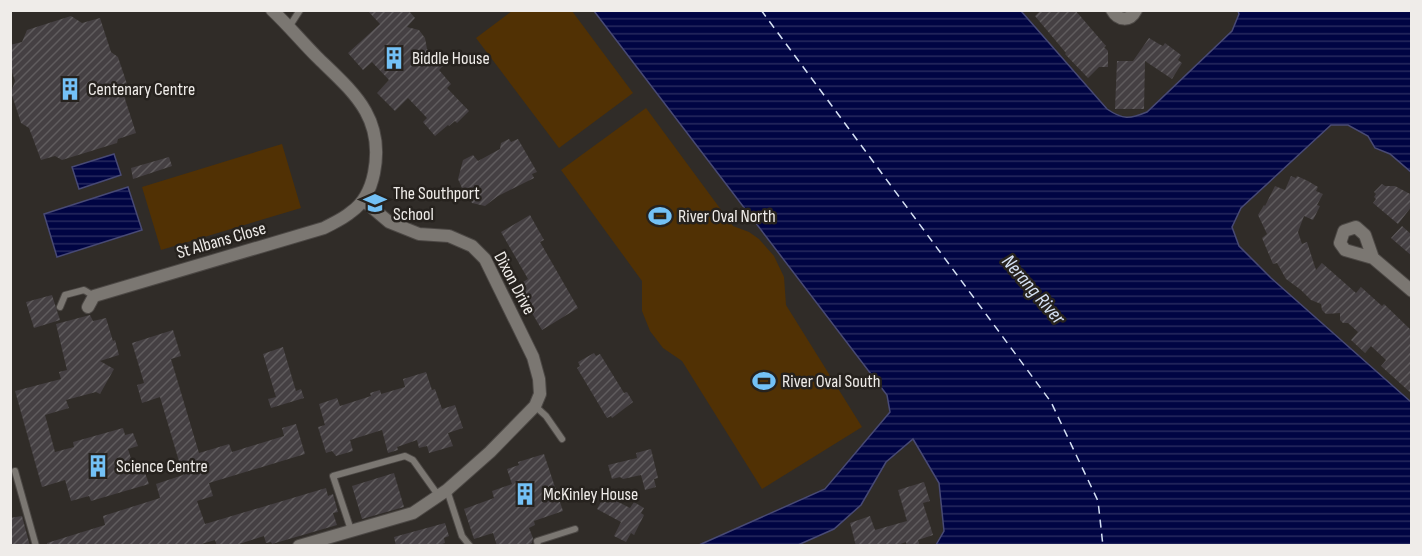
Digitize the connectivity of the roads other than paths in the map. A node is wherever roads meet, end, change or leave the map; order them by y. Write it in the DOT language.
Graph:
graph roads {
  1 [pos="272,10"];
  2 [pos="300,10"];
  3 [pos="1112,10"];
  4 [pos="1137,10"];
  5 [pos="289,27"];
  6 [pos="363,200"];
  7 [pos="1373,258"];
  8 [pos="1412,291"];
  9 [pos="91,302"];
  10 [pos="60,307"];
  11 [pos="535,405"];
  12 [pos="562,439"];
  13 [pos="15,471"];
  14 [pos="442,493"];
  15 [pos="575,529"];
  16 [pos="351,530"];
  17 [pos="36,546"];
  18 [pos="298,546"];
  19 [pos="470,546"];
  20 [pos="538,546"];
  1 -- 5 [label="street"];
  2 -- 5 [label="lane"];
  3 -- 4 [label="street"];
  5 -- 6 [label="street"];
  6 -- 9 [label="street, St Albans Close"];
  6 -- 11 [label="street, Dixon Drive"];
  7 -- 8 [label="street"];
  9 -- 10 [label="lane"];
  11 -- 12 [label="lane"];
  11 -- 14 [label="street"];
  13 -- 17 [label="lane"];
  14 -- 16 [label="street"];
  14 -- 16 [label="lane"];
  14 -- 19 [label="lane"];
  15 -- 20 [label="lane"];
  16 -- 18 [label="street"];
}
